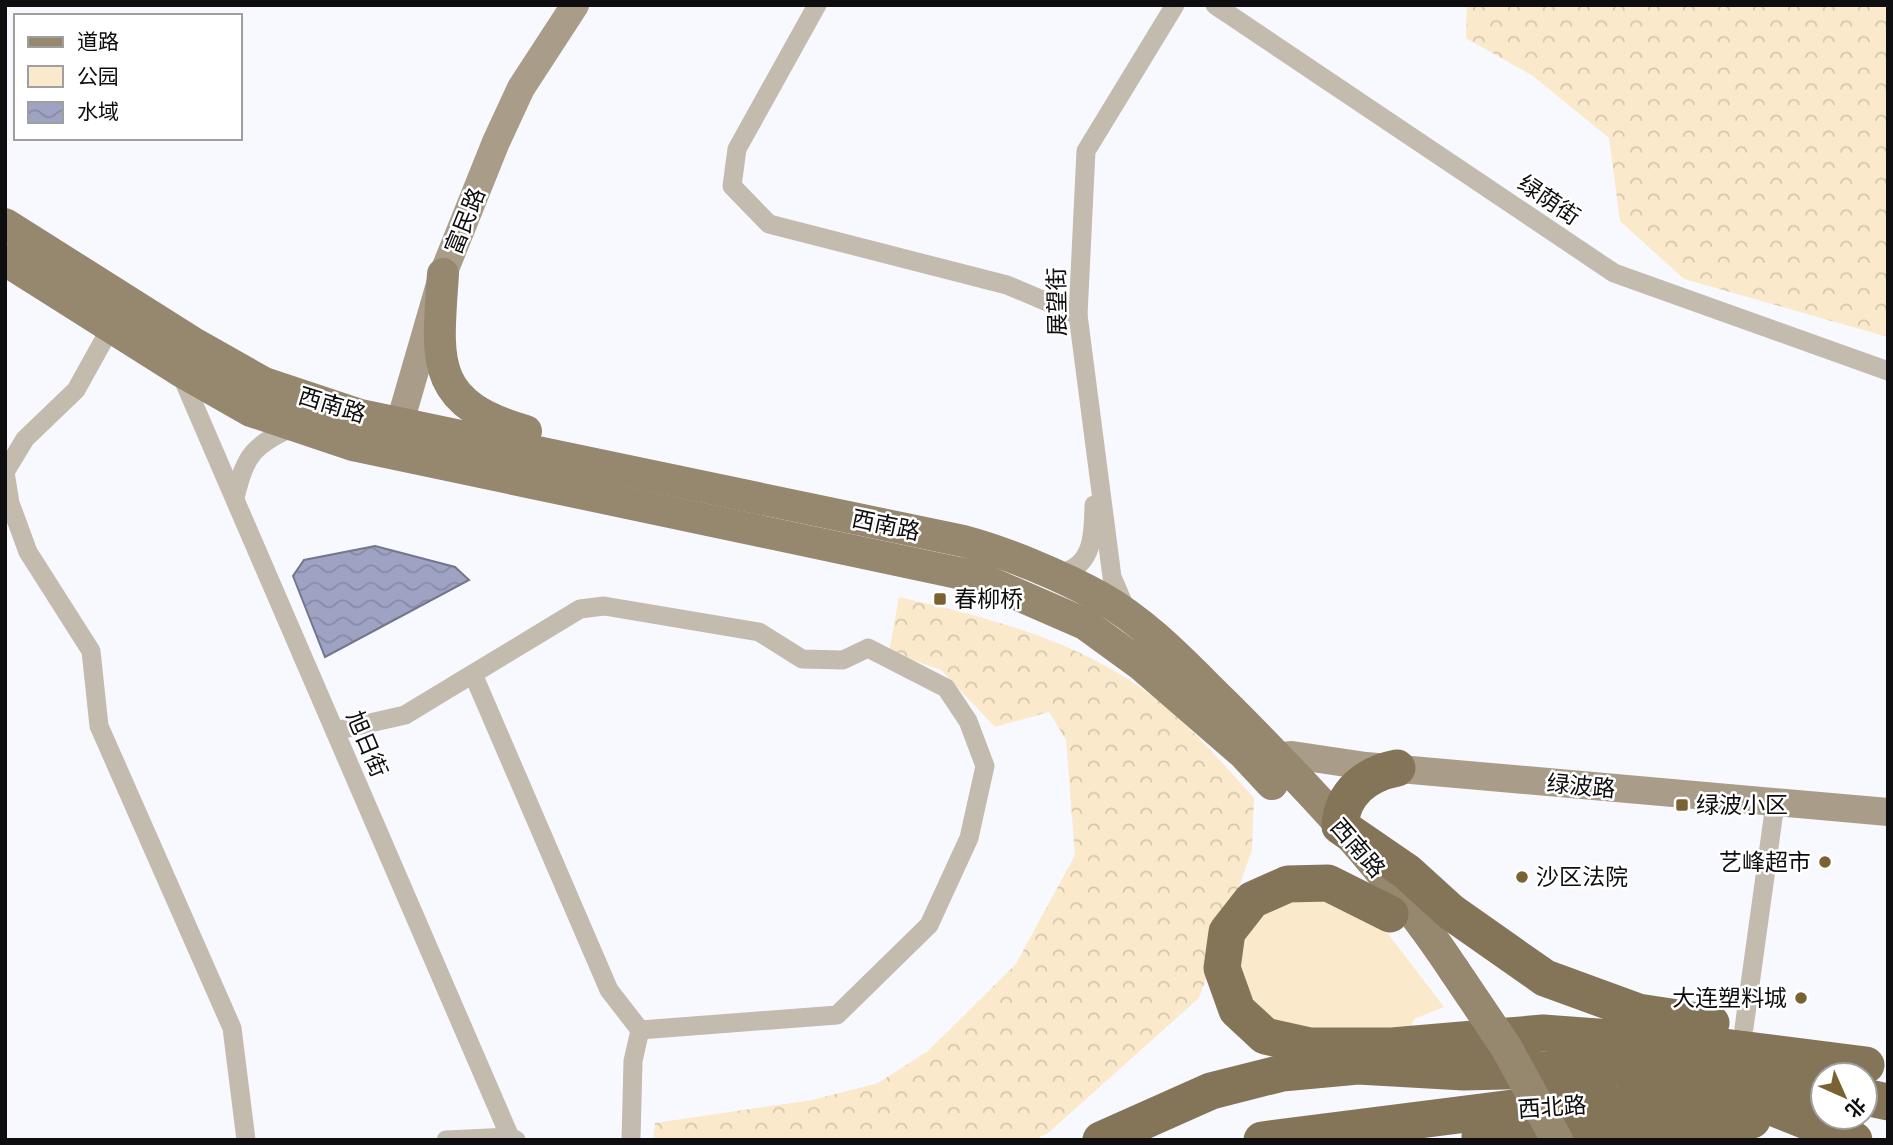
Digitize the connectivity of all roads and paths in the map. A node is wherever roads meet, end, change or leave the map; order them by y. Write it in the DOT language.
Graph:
graph roads {
  1 [pos="575,5"];
  2 [pos="817,5"];
  3 [pos="1175,5"];
  4 [pos="1215,5"];
  5 [pos="5,224"];
  6 [pos="5,260"];
  7 [pos="443,274"];
  8 [pos="1079,315"];
  9 [pos="111,327"];
  10 [pos="179,370"];
  11 [pos="1888,371"];
  12 [pos="295,426"];
  13 [pos="396,437"];
  14 [pos="1095,454"];
  15 [pos="618,468"];
  16 [pos="234,498"];
  17 [pos="1050,575"];
  18 [pos="1130,618"];
  19 [pos="473,674"];
  20 [pos="335,732"];
  21 [pos="1276,757"];
  22 [pos="1397,768"];
  23 [pos="1775,804"];
  24 [pos="1888,812"];
  25 [pos="1340,826"];
  26 [pos="1390,914"];
  27 [pos="1446,975"];
  28 [pos="1745,1028"];
  29 [pos="640,1030"];
  30 [pos="1816,1061"];
  31 [pos="1849,1061"];
  32 [pos="1735,1066"];
  33 [pos="1809,1068"];
  34 [pos="1282,1073"];
  35 [pos="1879,1076"];
  36 [pos="1809,1087"];
  37 [pos="1888,1102"];
  38 [pos="1752,1120"];
  39 [pos="1276,1137"];
  40 [pos="513,1138"];
  41 [pos="1465,1139"];
  42 [pos="246,1140"];
  43 [pos="446,1140"];
  44 [pos="631,1140"];
  45 [pos="1101,1140"];
  46 [pos="1533,1140"];
  47 [pos="1557,1140"];
  48 [pos="1810,1140"];
  49 [pos="1854,1140"];
  1 -- 7 [label="street, 富民路"];
  2 -- 8 [label="street"];
  3 -- 8 [label="street, 展望街"];
  4 -- 11 [label="street, 绿荫街"];
  5 -- 13 [label="main road, 西南路"];
  6 -- 9 [label="main road, 西南路"];
  7 -- 13 [label="street, 富民路"];
  7 -- 15 [label="main road"];
  8 -- 14 [label="street, 展望街"];
  9 -- 10 [label="main road, 西南路"];
  9 -- 42 [label="street"];
  10 -- 12 [label="main road, 西南路"];
  10 -- 16 [label="street, 旭日街"];
  12 -- 13 [label="main road, 西南路"];
  12 -- 16 [label="street"];
  13 -- 15 [label="main road, 西南路"];
  13 -- 26 [label="main road, 西南路"];
  14 -- 17 [label="street"];
  14 -- 18 [label="street, 展望街"];
  15 -- 17 [label="main road, 西南路"];
  16 -- 20 [label="street, 旭日街"];
  17 -- 18 [label="main road, 西南路"];
  18 -- 21 [label="main road, 西南路"];
  19 -- 20 [label="street"];
  19 -- 29 [label="street"];
  19 -- 29 [label="street"];
  20 -- 40 [label="street, 旭日街"];
  21 -- 22 [label="street, 绿波路"];
  21 -- 25 [label="main road, 西南路"];
  22 -- 23 [label="street, 绿波路"];
  22 -- 25 [label="highway"];
  23 -- 24 [label="street, 绿波路"];
  23 -- 28 [label="street"];
  25 -- 27 [label="main road, 西南路"];
  25 -- 28 [label="highway"];
  26 -- 27 [label="main road, 西南路"];
  26 -- 30 [label="highway"];
  27 -- 46 [label="main road, 西南路"];
  27 -- 47 [label="main road, 西南路, bridge"];
  28 -- 31 [label="highway"];
  29 -- 44 [label="street"];
  32 -- 33 [label="highway"];
  32 -- 34 [label="highway"];
  32 -- 36 [label="highway"];
  34 -- 45 [label="highway"];
  34 -- 49 [label="highway, 西北路"];
  35 -- 37 [label="highway"];
  38 -- 39 [label="highway, 西北路"];
  38 -- 41 [label="highway"];
  38 -- 48 [label="highway, 西北路"];
  39 -- 41 [label="highway"];
  40 -- 43 [label="street"];
}
